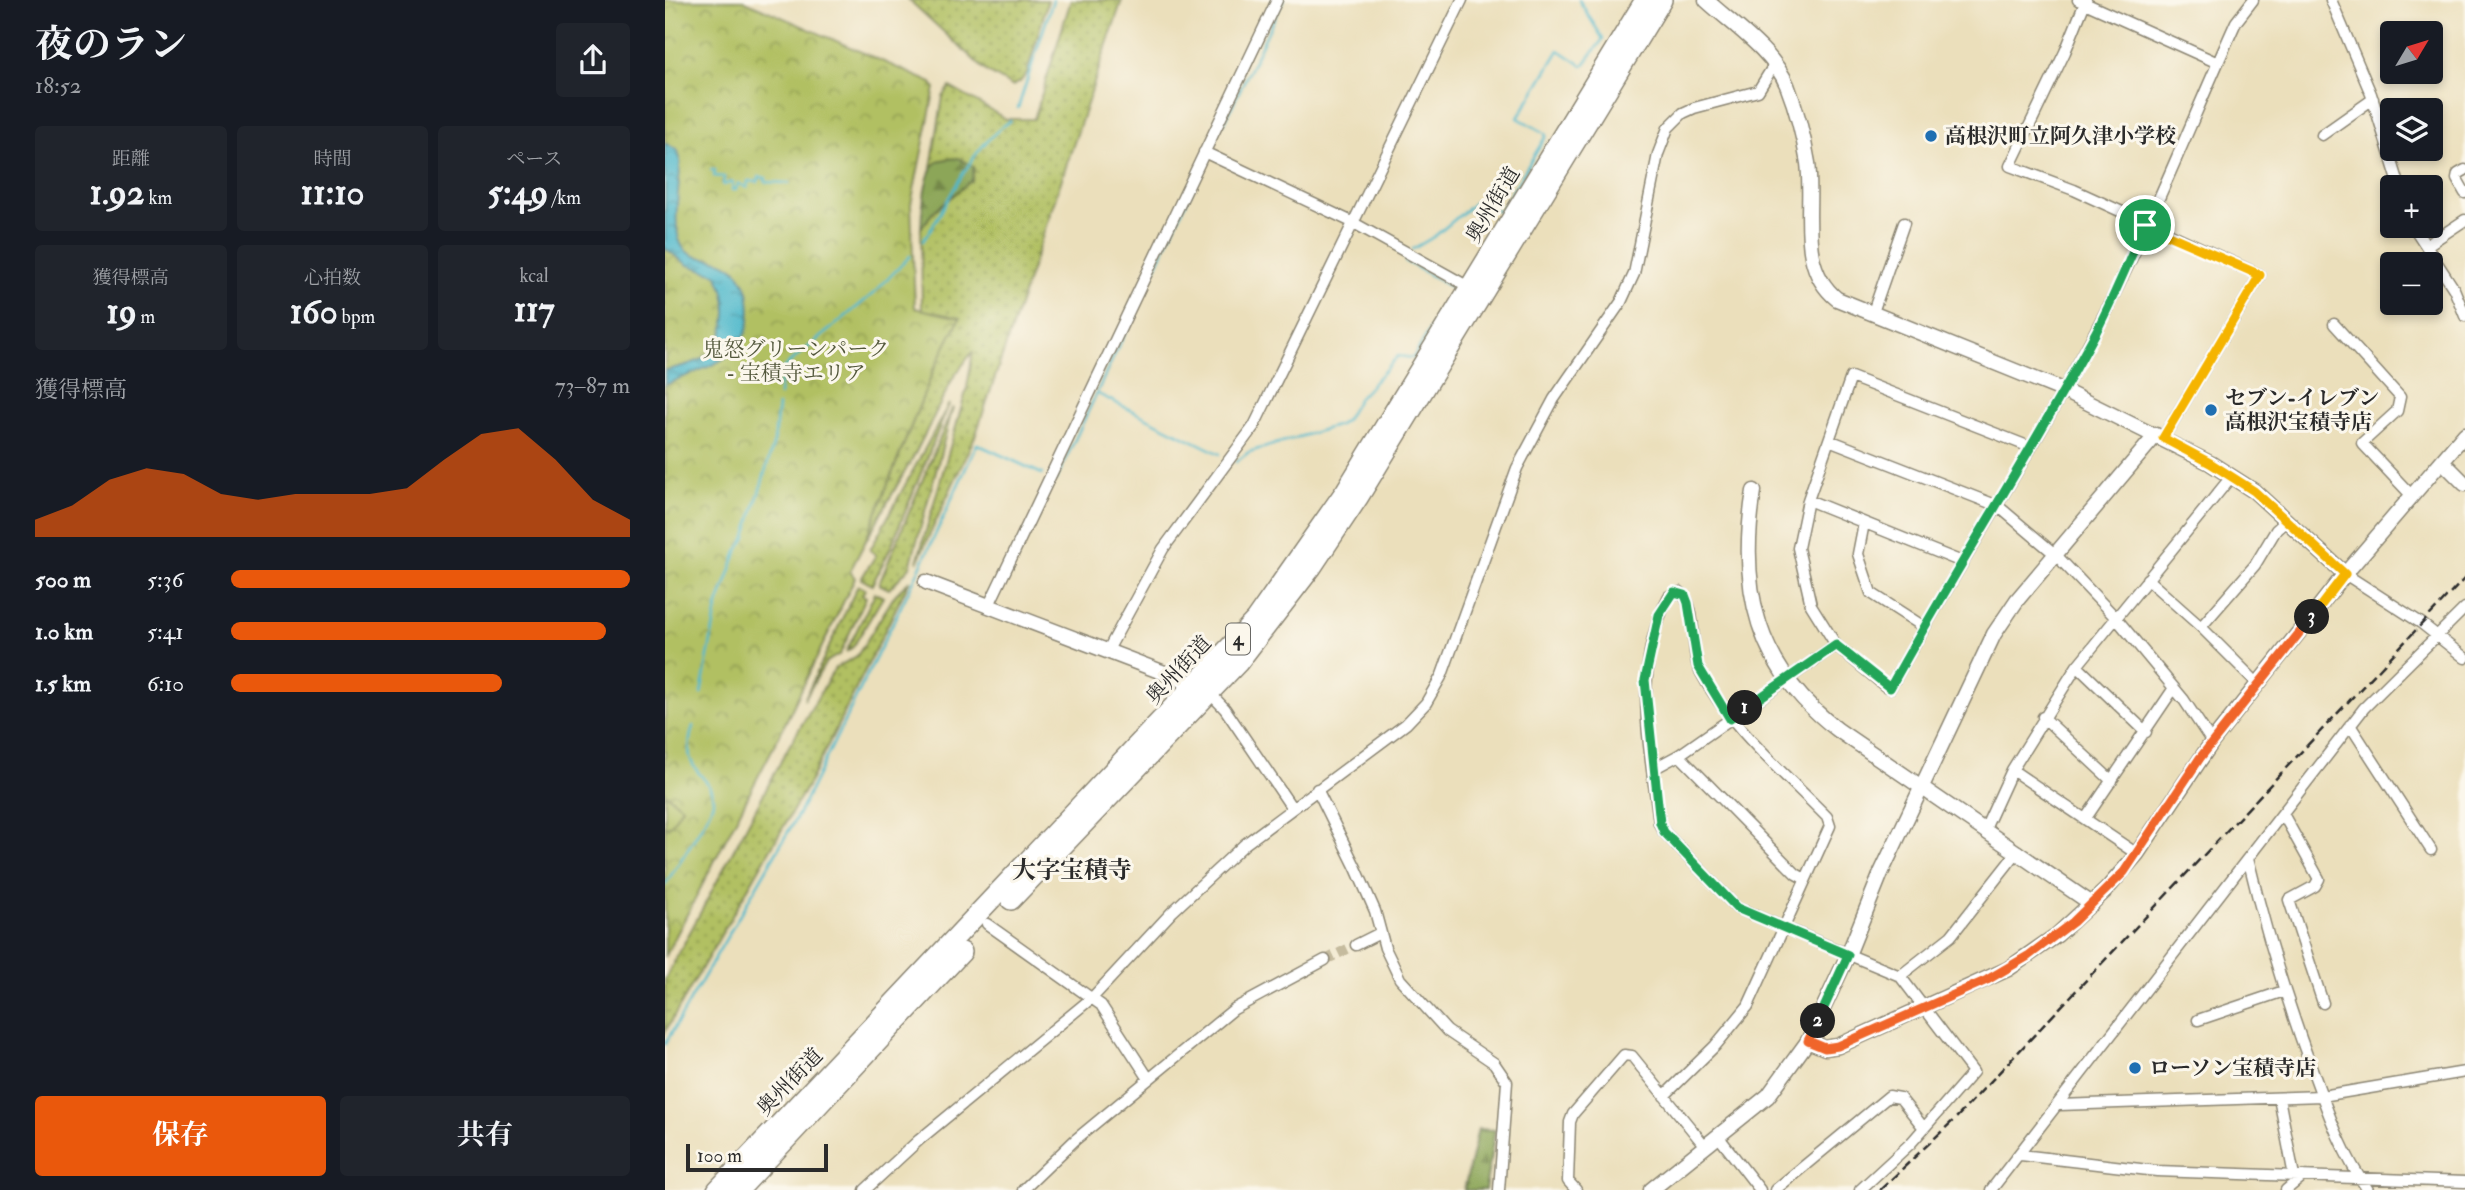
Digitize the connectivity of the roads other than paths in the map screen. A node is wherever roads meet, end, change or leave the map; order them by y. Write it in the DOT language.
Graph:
graph roads {
  1 [pos="1276,0"];
  2 [pos="1462,0"];
  3 [pos="1645,0"];
  4 [pos="1662,0"];
  5 [pos="1706,0"];
  6 [pos="2253,0"];
  7 [pos="2331,0"];
  8 [pos="2083,1"];
  9 [pos="2218,63"];
  10 [pos="1774,65"];
  11 [pos="2373,99"];
  12 [pos="2322,135"];
  13 [pos="1204,152"];
  14 [pos="2465,170"];
  15 [pos="2396,175"];
  16 [pos="2465,192"];
  17 [pos="2465,220"];
  18 [pos="1352,222"];
  19 [pos="1904,223"];
  20 [pos="2145,225"];
  21 [pos="2421,238"];
  22 [pos="2426,246"];
  23 [pos="1469,287"];
  24 [pos="1873,312"];
  25 [pos="2465,316"];
  26 [pos="2334,324"];
  27 [pos="2062,390"];
  28 [pos="2465,434"];
  29 [pos="2159,437"];
  30 [pos="1829,440"];
  31 [pos="2030,447"];
  32 [pos="2442,461"];
  33 [pos="2231,477"];
  34 [pos="2465,484"];
  35 [pos="1754,491"];
  36 [pos="2412,496"];
  37 [pos="1808,500"];
  38 [pos="1998,506"];
  39 [pos="2286,521"];
  40 [pos="1864,523"];
  41 [pos="2056,555"];
  42 [pos="1962,562"];
  43 [pos="2345,574"];
  44 [pos="2147,579"];
  45 [pos="926,582"];
  46 [pos="989,605"];
  47 [pos="2465,608"];
  48 [pos="2116,618"];
  49 [pos="1924,627"];
  50 [pos="2201,627"];
  51 [pos="2436,638"];
  52 [pos="1836,645"];
  53 [pos="1108,650"];
  54 [pos="2465,658"];
  55 [pos="2077,666"];
  56 [pos="1787,679"];
  57 [pos="2259,685"];
  58 [pos="2174,688"];
  59 [pos="1203,689"];
  60 [pos="2043,718"];
  61 [pos="1730,719"];
  62 [pos="2350,725"];
  63 [pos="2146,732"];
  64 [pos="2212,742"];
  65 [pos="1679,755"];
  66 [pos="1653,769"];
  67 [pos="2013,770"];
  68 [pos="2112,780"];
  69 [pos="1923,788"];
  70 [pos="1317,789"];
  71 [pos="1292,808"];
  72 [pos="2283,814"];
  73 [pos="2086,818"];
  74 [pos="1986,829"];
  75 [pos="2018,850"];
  76 [pos="2431,850"];
  77 [pos="2137,854"];
  78 [pos="2248,858"];
  79 [pos="1805,879"];
  80 [pos="2092,904"];
  81 [pos="987,924"];
  82 [pos="1784,928"];
  83 [pos="1380,933"];
  84 [pos="1356,946"];
  85 [pos="1848,955"];
  86 [pos="1325,960"];
  87 [pos="1900,976"];
  88 [pos="2284,991"];
  89 [pos="1093,997"];
  90 [pos="2323,1003"];
  91 [pos="1926,1007"];
  92 [pos="2198,1020"];
  93 [pos="1808,1041"];
  94 [pos="2465,1072"];
  95 [pos="1149,1079"];
  96 [pos="1664,1096"];
  97 [pos="2322,1096"];
  98 [pos="2279,1098"];
  99 [pos="2059,1105"];
  100 [pos="1924,1128"];
  101 [pos="1718,1136"];
  102 [pos="1705,1146"];
  103 [pos="2021,1154"];
  104 [pos="2299,1176"];
  105 [pos="2359,1177"];
  106 [pos="2465,1182"];
  107 [pos="719,1189"];
  108 [pos="739,1190"];
  109 [pos="865,1190"];
  110 [pos="1023,1190"];
  111 [pos="1499,1190"];
  112 [pos="1576,1190"];
  113 [pos="1651,1190"];
  114 [pos="1760,1190"];
  115 [pos="1775,1190"];
  116 [pos="1860,1190"];
  117 [pos="1991,1190"];
  118 [pos="2288,1190"];
  119 [pos="2368,1190"];
  1 -- 13 [label="street"];
  2 -- 18 [label="street"];
  3 -- 23 [label="highway, 奥州街道 / 4"];
  4 -- 59 [label="highway, 奥州街道 / 4"];
  5 -- 10 [label="street"];
  6 -- 9 [label="street"];
  7 -- 11 [label="street"];
  8 -- 9 [label="street"];
  8 -- 20 [label="street"];
  9 -- 20 [label="street"];
  10 -- 24 [label="street"];
  10 -- 70 [label="street"];
  11 -- 12 [label="street"];
  11 -- 15 [label="street"];
  13 -- 18 [label="street"];
  13 -- 46 [label="street"];
  14 -- 16 [label="street"];
  17 -- 22 [label="street"];
  18 -- 23 [label="street"];
  18 -- 53 [label="street"];
  19 -- 24 [label="street"];
  20 -- 27 [label="street"];
  20 -- 29 [label="street"];
  21 -- 22 [label="street"];
  22 -- 25 [label="street"];
  23 -- 59 [label="highway, 奥州街道 / 4"];
  24 -- 27 [label="street"];
  26 -- 36 [label="street"];
  27 -- 29 [label="street"];
  27 -- 31 [label="street"];
  28 -- 32 [label="street"];
  29 -- 33 [label="street"];
  29 -- 41 [label="street"];
  30 -- 31 [label="street"];
  30 -- 37 [label="street"];
  30 -- 38 [label="street"];
  31 -- 38 [label="street"];
  32 -- 34 [label="street"];
  32 -- 36 [label="street"];
  33 -- 39 [label="street"];
  33 -- 44 [label="street"];
  35 -- 56 [label="street"];
  36 -- 43 [label="street"];
  37 -- 40 [label="street"];
  37 -- 52 [label="street"];
  38 -- 41 [label="street"];
  38 -- 42 [label="street"];
  39 -- 43 [label="street"];
  39 -- 50 [label="street"];
  40 -- 42 [label="street"];
  40 -- 49 [label="street"];
  41 -- 48 [label="street"];
  41 -- 69 [label="street"];
  42 -- 49 [label="street"];
  43 -- 51 [label="street"];
  43 -- 57 [label="street"];
  44 -- 48 [label="street"];
  44 -- 50 [label="street"];
  45 -- 46 [label="street"];
  46 -- 53 [label="street"];
  47 -- 51 [label="street"];
  48 -- 55 [label="street"];
  48 -- 58 [label="street"];
  49 -- 52 [label="street"];
  50 -- 57 [label="street"];
  51 -- 54 [label="street"];
  51 -- 62 [label="street"];
  52 -- 56 [label="street"];
  53 -- 59 [label="street"];
  55 -- 60 [label="street"];
  55 -- 63 [label="street"];
  56 -- 61 [label="street"];
  56 -- 69 [label="street"];
  57 -- 64 [label="street"];
  58 -- 63 [label="street"];
  58 -- 64 [label="street"];
  59 -- 71 [label="street"];
  59 -- 81 [label="highway, 奥州街道 / 4"];
  59 -- 107 [label="highway, 奥州街道 / 4"];
  60 -- 67 [label="street"];
  60 -- 68 [label="street"];
  61 -- 65 [label="street"];
  61 -- 66 [label="street"];
  61 -- 79 [label="street"];
  62 -- 72 [label="street"];
  62 -- 76 [label="street"];
  63 -- 68 [label="street"];
  64 -- 77 [label="street"];
  65 -- 66 [label="street"];
  65 -- 79 [label="street"];
  66 -- 82 [label="street"];
  67 -- 73 [label="street"];
  67 -- 74 [label="street"];
  68 -- 73 [label="street"];
  69 -- 74 [label="street"];
  69 -- 85 [label="street"];
  70 -- 71 [label="street"];
  70 -- 83 [label="street"];
  71 -- 89 [label="street"];
  72 -- 78 [label="street"];
  72 -- 90 [label="street"];
  73 -- 77 [label="street"];
  74 -- 75 [label="street"];
  75 -- 80 [label="street"];
  75 -- 87 [label="street"];
  77 -- 80 [label="street"];
  78 -- 88 [label="street"];
  78 -- 99 [label="street"];
  79 -- 82 [label="street"];
  80 -- 91 [label="street"];
  81 -- 89 [label="street"];
  81 -- 108 [label="highway, 奥州街道 / 4"];
  82 -- 85 [label="street"];
  82 -- 96 [label="street"];
  83 -- 84 [label="street"];
  83 -- 111 [label="street"];
  85 -- 87 [label="street"];
  85 -- 93 [label="street"];
  86 -- 95 [label="street"];
  87 -- 91 [label="street"];
  88 -- 92 [label="street"];
  88 -- 97 [label="street"];
  89 -- 95 [label="street"];
  89 -- 109 [label="street"];
  91 -- 93 [label="street"];
  91 -- 100 [label="street"];
  93 -- 101 [label="street"];
  94 -- 97 [label="street"];
  95 -- 110 [label="street"];
  96 -- 102 [label="street"];
  96 -- 112 [label="street"];
  97 -- 98 [label="street"];
  97 -- 105 [label="street"];
  98 -- 99 [label="street"];
  98 -- 104 [label="street"];
  99 -- 103 [label="street"];
  100 -- 115 [label="street"];
  100 -- 116 [label="street"];
  101 -- 102 [label="street"];
  101 -- 114 [label="street"];
  102 -- 113 [label="street"];
  103 -- 104 [label="street"];
  103 -- 117 [label="street"];
  104 -- 105 [label="street"];
  104 -- 118 [label="street"];
  105 -- 106 [label="street"];
  105 -- 119 [label="street"];
}
